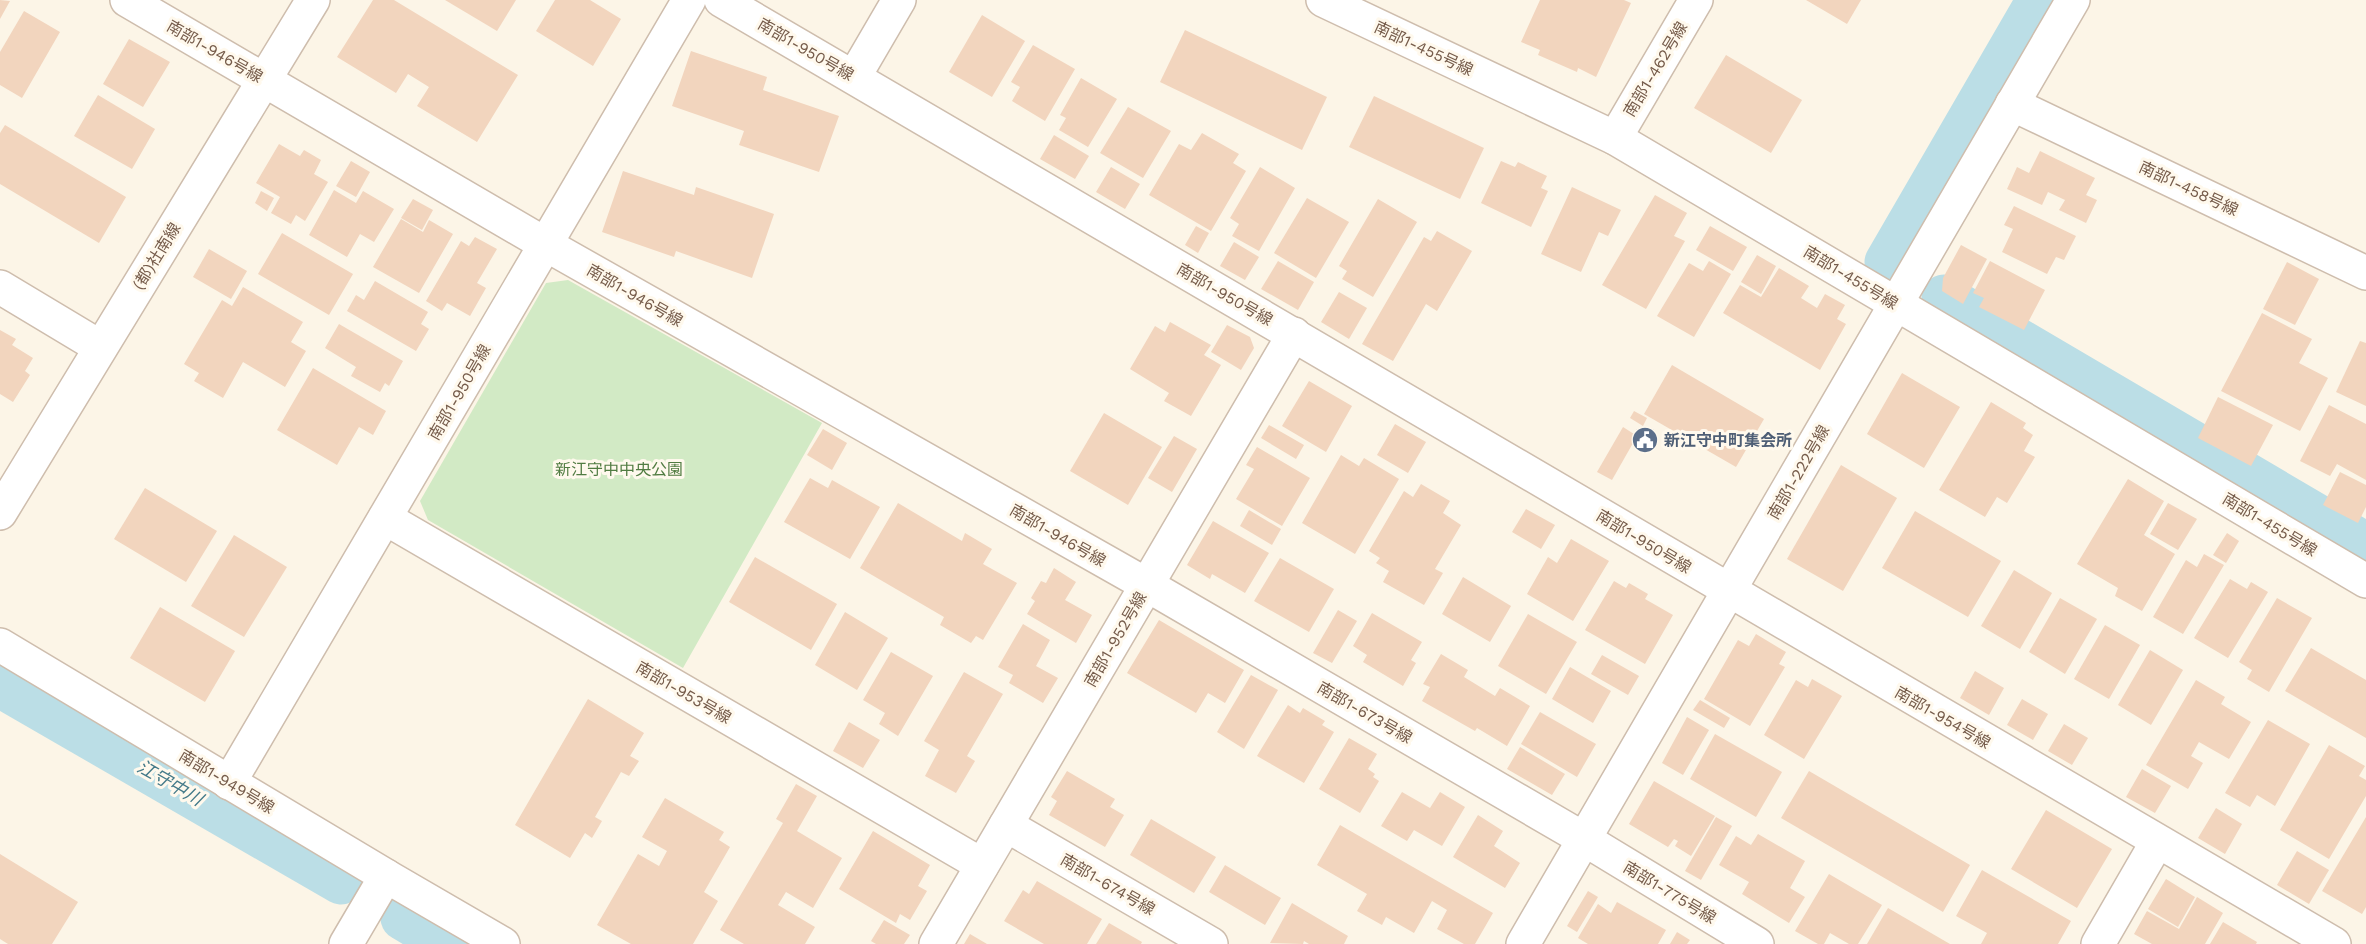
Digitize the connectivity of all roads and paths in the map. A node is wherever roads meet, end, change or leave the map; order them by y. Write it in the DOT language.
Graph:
graph roads {
  1 [pos="127,0"];
  2 [pos="313,0"];
  3 [pos="689,0"];
  4 [pos="721,0"];
  5 [pos="899,0"];
  6 [pos="1323,0"];
  7 [pos="1696,0"];
  8 [pos="2073,0"];
  9 [pos="854,77"];
  10 [pos="265,80"];
  11 [pos="2012,104"];
  12 [pos="1615,138"];
  13 [pos="545,244"];
  14 [pos="2366,273"];
  15 [pos="0,288"];
  16 [pos="1896,304"];
  17 [pos="1294,334"];
  18 [pos="100,347"];
  19 [pos="0,513"];
  20 [pos="386,518"];
  21 [pos="2366,581"];
  22 [pos="1147,585"];
  23 [pos="1728,591"];
  24 [pos="0,645"];
  25 [pos="229,783"];
  26 [pos="1006,825"];
  27 [pos="1584,839"];
  28 [pos="2157,842"];
  29 [pos="982,865"];
  30 [pos="386,876"];
  31 [pos="346,944"];
  32 [pos="503,944"];
  33 [pos="936,944"];
  34 [pos="1211,944"];
  35 [pos="1523,944"];
  36 [pos="1757,944"];
  37 [pos="2098,944"];
  38 [pos="2334,944"];
  1 -- 10 [label="street, 南部1-946号線"];
  2 -- 10 [label="street, (都)社南線"];
  3 -- 13 [label="street, 南部1-950号線"];
  4 -- 9 [label="street, 南部1-950号線"];
  5 -- 9 [label="street"];
  6 -- 12 [label="street, 南部1-455号線"];
  7 -- 12 [label="street, 南部1-462号線"];
  8 -- 11 [label="street, 南部1-222号線"];
  9 -- 17 [label="street, 南部1-950号線"];
  10 -- 13 [label="street, 南部1-946号線"];
  10 -- 18 [label="street, (都)社南線"];
  11 -- 14 [label="street, 南部1-458号線"];
  11 -- 16 [label="street, 南部1-222号線"];
  12 -- 16 [label="street, 南部1-455号線"];
  13 -- 20 [label="street, 南部1-950号線"];
  13 -- 22 [label="street, 南部1-946号線"];
  15 -- 18 [label="street"];
  16 -- 21 [label="street, 南部1-455号線"];
  16 -- 23 [label="street, 南部1-222号線"];
  17 -- 22 [label="street, 南部1-952号線"];
  17 -- 23 [label="street, 南部1-950号線"];
  18 -- 19 [label="street, (都)社南線"];
  20 -- 25 [label="street, 南部1-950号線"];
  20 -- 29 [label="street, 南部1-953号線"];
  22 -- 26 [label="street, 南部1-952号線"];
  22 -- 27 [label="street, 南部1-673号線"];
  23 -- 27 [label="street, 南部1-222号線"];
  23 -- 28 [label="street, 南部1-954号線"];
  24 -- 25 [label="street, 南部1-949号線"];
  25 -- 30 [label="street, 南部1-949号線"];
  26 -- 29 [label="street, 南部1-952号線"];
  26 -- 34 [label="street, 南部1-674号線"];
  27 -- 35 [label="street, 南部1-222号線"];
  27 -- 36 [label="street, 南部1-775号線"];
  28 -- 37 [label="street"];
  28 -- 38 [label="street, 南部1-954号線"];
  29 -- 33 [label="street, 南部1-952号線"];
  30 -- 31 [label="street"];
  30 -- 32 [label="street"];
}
